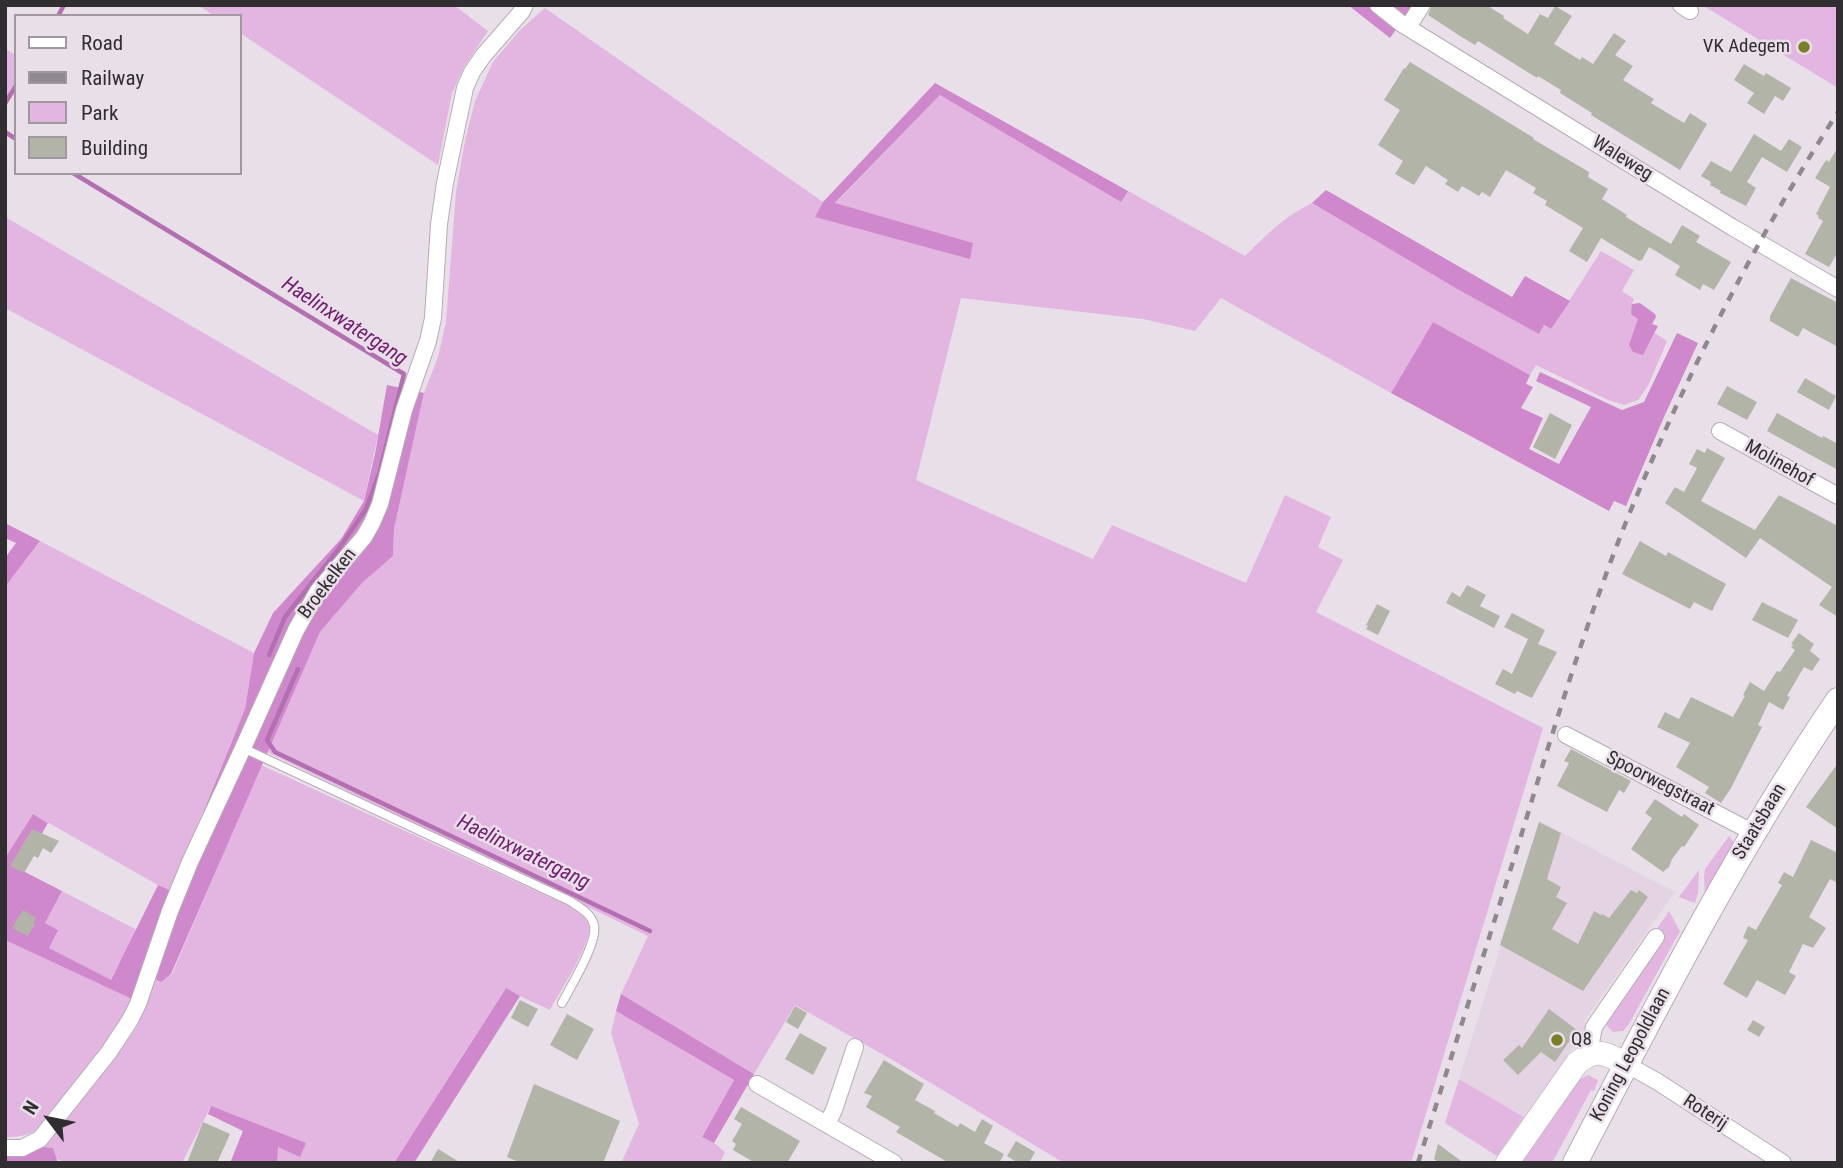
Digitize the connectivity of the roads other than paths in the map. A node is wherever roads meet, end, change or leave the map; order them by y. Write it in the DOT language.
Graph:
graph roads {
  1 [pos="525,5"];
  2 [pos="1378,5"];
  3 [pos="1422,5"];
  4 [pos="1408,27"];
  5 [pos="1838,289"];
  6 [pos="1720,431"];
  7 [pos="1838,496"];
  8 [pos="1838,700"];
  9 [pos="1566,736"];
  10 [pos="243,748"];
  11 [pos="1754,833"];
  12 [pos="1656,937"];
  13 [pos="1687,948"];
  14 [pos="562,1003"];
  15 [pos="855,1047"];
  16 [pos="1589,1054"];
  17 [pos="1626,1064"];
  18 [pos="757,1084"];
  19 [pos="827,1124"];
  20 [pos="5,1148"];
  21 [pos="894,1163"];
  22 [pos="1507,1163"];
  23 [pos="1575,1163"];
  24 [pos="1783,1163"];
  1 -- 10 [label="street, Broekelken"];
  2 -- 4 [label="street, Waleweg"];
  3 -- 4 [label="street"];
  4 -- 5 [label="street, Waleweg"];
  6 -- 7 [label="street, Molinehof"];
  8 -- 11 [label="main road, Staatsbaan"];
  9 -- 11 [label="street, Spoorwegstraat"];
  10 -- 14 [label="lane"];
  10 -- 20 [label="street, Broekelken"];
  11 -- 13 [label="main road, Staatsbaan"];
  12 -- 16 [label="street"];
  13 -- 17 [label="main road, Koning Leopoldlaan"];
  15 -- 19 [label="street"];
  16 -- 17 [label="street"];
  16 -- 22 [label="street"];
  17 -- 23 [label="main road, Koning Leopoldlaan"];
  17 -- 24 [label="street, Roterij"];
  18 -- 19 [label="street"];
  19 -- 21 [label="street"];
}
